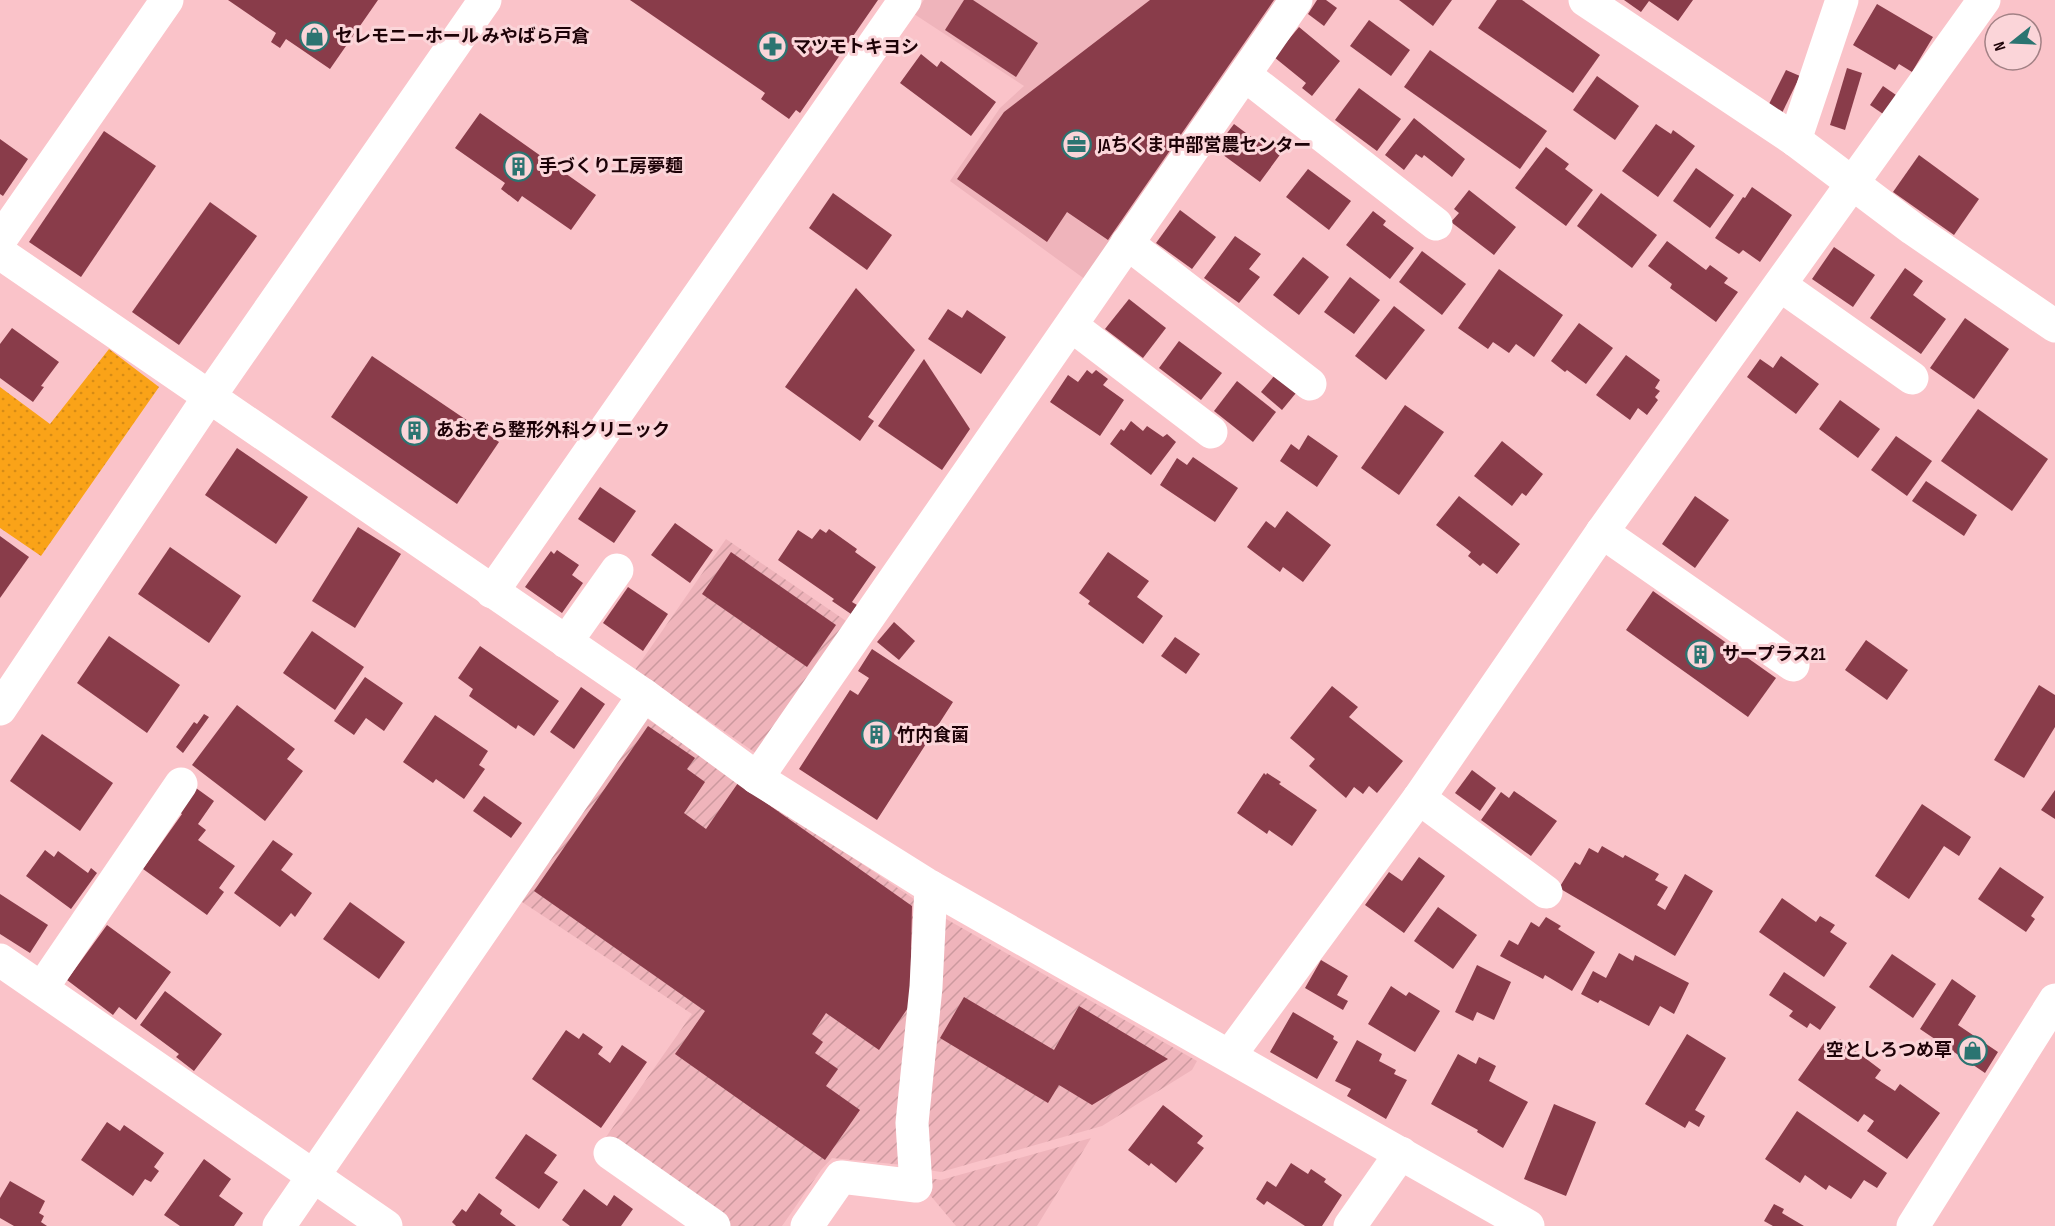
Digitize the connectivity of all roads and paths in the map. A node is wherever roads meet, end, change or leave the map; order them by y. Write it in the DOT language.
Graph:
graph roads {
  1 [pos="167,0"];
  2 [pos="485,0"];
  3 [pos="905,0"];
  4 [pos="1296,0"];
  5 [pos="1585,0"];
  6 [pos="1842,0"];
  7 [pos="1984,0"];
  8 [pos="1245,75"];
  9 [pos="1795,140"];
  10 [pos="1852,185"];
  11 [pos="1436,224"];
  12 [pos="0,240"];
  13 [pos="1127,243"];
  14 [pos="0,253"];
  15 [pos="1780,285"];
  16 [pos="1072,326"];
  17 [pos="2055,326"];
  18 [pos="1912,378"];
  19 [pos="1310,384"];
  20 [pos="208,397"];
  21 [pos="1211,432"];
  22 [pos="1602,532"];
  23 [pos="616,570"];
  24 [pos="492,592"];
  25 [pos="566,642"];
  26 [pos="1793,665"];
  27 [pos="644,695"];
  28 [pos="0,709"];
  29 [pos="757,778"];
  30 [pos="181,784"];
  31 [pos="1419,798"];
  32 [pos="931,887"];
  33 [pos="1546,892"];
  34 [pos="0,960"];
  35 [pos="42,988"];
  36 [pos="2055,1000"];
  37 [pos="1230,1055"];
  38 [pos="610,1153"];
  39 [pos="1401,1153"];
  40 [pos="314,1176"];
  41 [pos="279,1226"];
  42 [pos="386,1226"];
  43 [pos="714,1226"];
  44 [pos="807,1226"];
  45 [pos="1350,1226"];
  46 [pos="1528,1226"];
  47 [pos="1913,1226"];
  1 -- 12 [label="street"];
  2 -- 20 [label="street"];
  3 -- 24 [label="street"];
  4 -- 8 [label="street"];
  5 -- 9 [label="street"];
  6 -- 9 [label="street"];
  7 -- 10 [label="street"];
  8 -- 11 [label="street"];
  8 -- 13 [label="street"];
  9 -- 10 [label="street"];
  10 -- 15 [label="street"];
  10 -- 17 [label="street"];
  13 -- 16 [label="street"];
  13 -- 19 [label="street"];
  14 -- 20 [label="street"];
  15 -- 18 [label="street"];
  15 -- 22 [label="street"];
  16 -- 21 [label="street"];
  16 -- 29 [label="street"];
  20 -- 24 [label="street"];
  20 -- 28 [label="street"];
  22 -- 26 [label="street"];
  22 -- 31 [label="street"];
  23 -- 25 [label="street"];
  24 -- 25 [label="street"];
  25 -- 27 [label="street"];
  27 -- 29 [label="street"];
  27 -- 40 [label="street"];
  29 -- 32 [label="street"];
  30 -- 35 [label="street"];
  31 -- 33 [label="street"];
  31 -- 37 [label="street"];
  32 -- 37 [label="street"];
  32 -- 44 [label="street"];
  34 -- 35 [label="street"];
  35 -- 40 [label="street"];
  36 -- 47 [label="street"];
  37 -- 39 [label="street"];
  38 -- 43 [label="street"];
  39 -- 45 [label="street"];
  39 -- 46 [label="street"];
  40 -- 41 [label="street"];
  40 -- 42 [label="street"];
}
